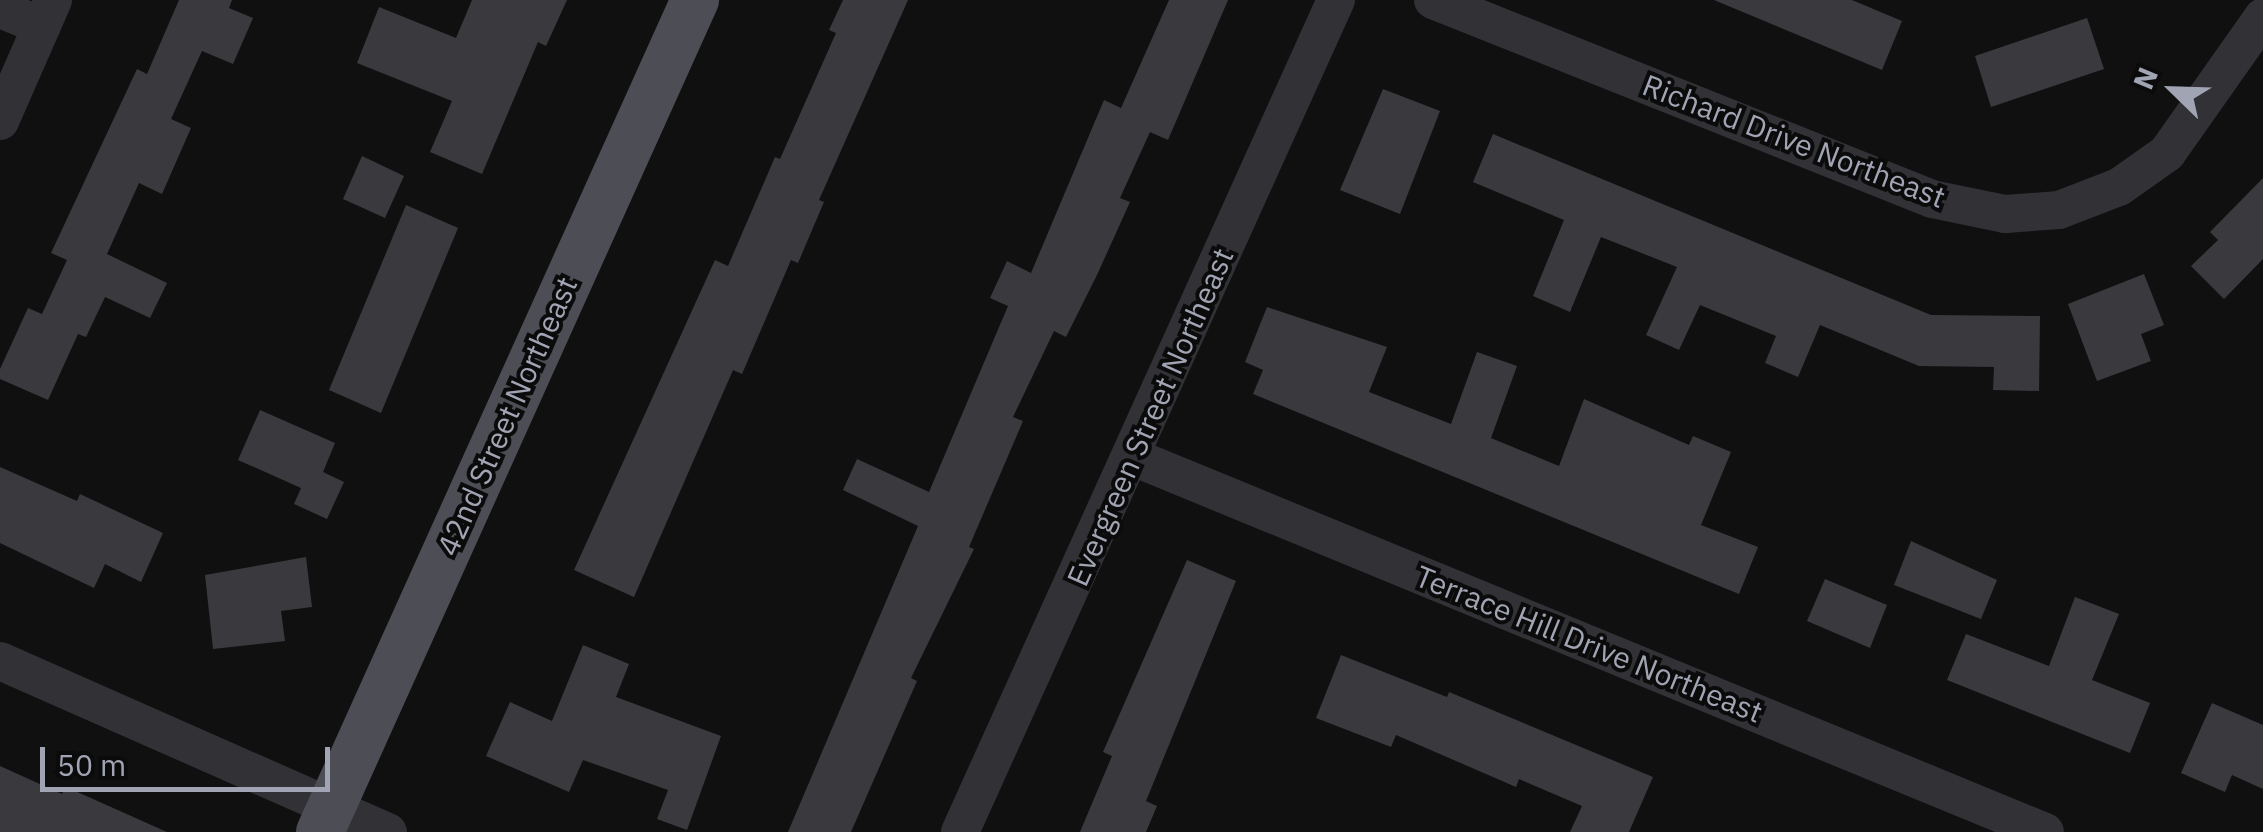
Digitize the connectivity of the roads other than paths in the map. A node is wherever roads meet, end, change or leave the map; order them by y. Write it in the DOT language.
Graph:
graph roads {
  1 [pos="695,0"];
  2 [pos="1336,0"];
  3 [pos="1432,0"];
  4 [pos="0,10"];
  5 [pos="48,13"];
  6 [pos="2263,17"];
  7 [pos="0,120"];
  8 [pos="1133,456"];
  9 [pos="0,661"];
  10 [pos="325,820"];
  11 [pos="388,832"];
  12 [pos="960,832"];
  13 [pos="2045,832"];
  1 -- 10 [label="main road, 42nd Street Northeast"];
  2 -- 8 [label="street, Evergreen Street Northeast"];
  3 -- 6 [label="street, Richard Drive Northeast"];
  4 -- 5 [label="street"];
  5 -- 7 [label="street"];
  8 -- 12 [label="street, Evergreen Street Northeast"];
  8 -- 13 [label="street, Terrace Hill Drive Northeast"];
  9 -- 10 [label="street"];
  10 -- 11 [label="street"];
}
